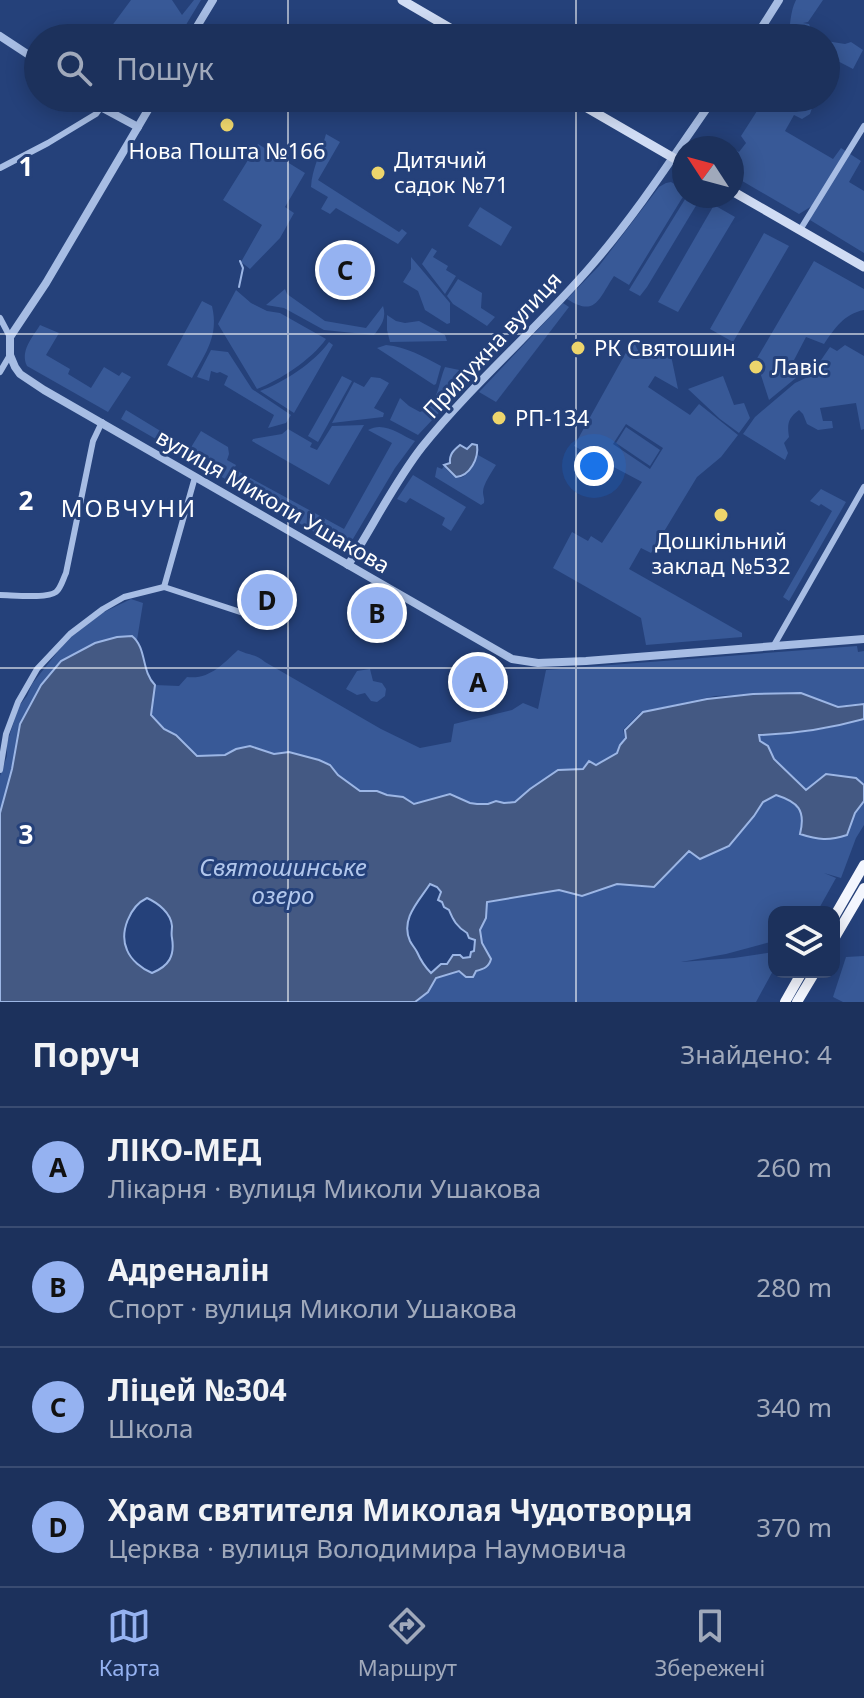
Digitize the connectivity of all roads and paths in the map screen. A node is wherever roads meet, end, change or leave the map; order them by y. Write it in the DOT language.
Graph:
graph roads {
  1 [pos="213,0"];
  2 [pos="402,0"];
  3 [pos="779,0"];
  4 [pos="198,24"];
  5 [pos="443,24"];
  6 [pos="764,24"];
  7 [pos="0,36"];
  8 [pos="24,52"];
  9 [pos="97,112"];
  10 [pos="110,112"];
  11 [pos="147,112"];
  12 [pos="594,112"];
  13 [pos="704,112"];
  14 [pos="864,126"];
  15 [pos="138,127"];
  16 [pos="687,136"];
  17 [pos="672,157"];
  18 [pos="0,168"];
  19 [pos="744,198"];
  20 [pos="800,230"];
  21 [pos="864,267"];
  22 [pos="0,318"];
  23 [pos="10,337"];
  24 [pos="10,355"];
  25 [pos="0,372"];
  26 [pos="102,422"];
  27 [pos="195,477"];
  28 [pos="864,487"];
  29 [pos="348,565"];
  30 [pos="164,587"];
  31 [pos="0,595"];
  32 [pos="271,622"];
  33 [pos="864,639"];
  34 [pos="773,647"];
  35 [pos="0,770"];
  36 [pos="864,865"];
  37 [pos="864,888"];
  38 [pos="840,907"];
  39 [pos="840,929"];
  40 [pos="799,978"];
  41 [pos="811,978"];
  42 [pos="785,1002"];
  43 [pos="797,1002"];
  1 -- 4 [label="street"];
  2 -- 5 [label="main road"];
  3 -- 6 [label="street"];
  7 -- 8 [label="street"];
  9 -- 18 [label="street"];
  10 -- 15 [label="street"];
  11 -- 15 [label="street"];
  12 -- 17 [label="main road"];
  13 -- 16 [label="street, Прилужна вулиця"];
  14 -- 20 [label="street"];
  15 -- 23 [label="street"];
  17 -- 29 [label="street, Прилужна вулиця"];
  19 -- 20 [label="main road"];
  20 -- 21 [label="main road"];
  22 -- 23 [label="street"];
  23 -- 24 [label="street"];
  24 -- 25 [label="street"];
  24 -- 26 [label="street, вулиця Миколи Ушакова"];
  26 -- 27 [label="street, вулиця Миколи Ушакова"];
  26 -- 31 [label="street"];
  27 -- 29 [label="street, вулиця Миколи Ушакова"];
  27 -- 30 [label="street"];
  28 -- 34 [label="street"];
  29 -- 34 [label="street, вулиця Миколи Ушакова"];
  30 -- 32 [label="street"];
  30 -- 35 [label="street"];
  33 -- 34 [label="street, вулиця Миколи Ушакова"];
  36 -- 38 [label="highway"];
  37 -- 39 [label="highway"];
  40 -- 42 [label="highway"];
  41 -- 43 [label="highway"];
}
